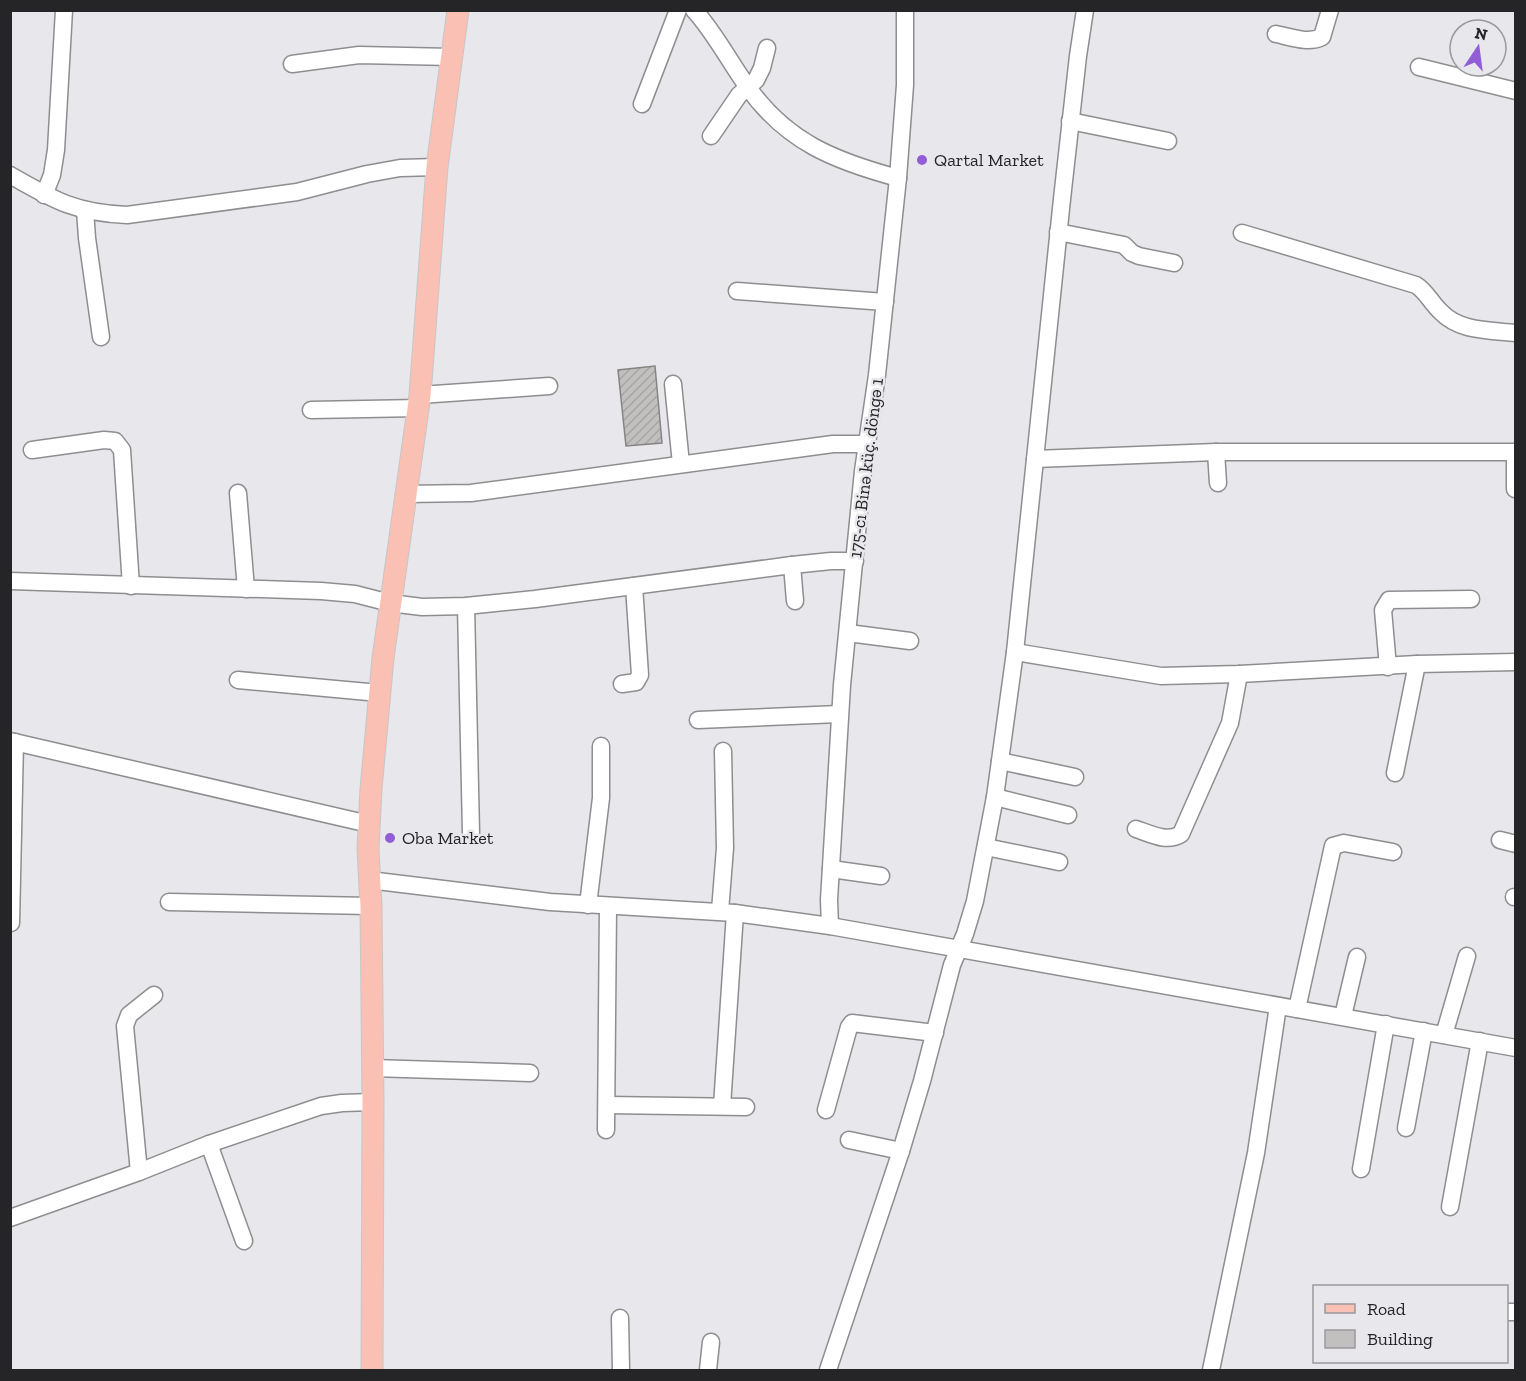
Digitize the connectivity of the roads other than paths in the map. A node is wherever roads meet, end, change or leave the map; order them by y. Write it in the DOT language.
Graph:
graph roads {
  1 [pos="64,10"];
  2 [pos="458,10"];
  3 [pos="678,10"];
  4 [pos="905,10"];
  5 [pos="1085,10"];
  6 [pos="1330,10"];
  7 [pos="695,11"];
  8 [pos="1276,34"];
  9 [pos="767,48"];
  10 [pos="452,57"];
  11 [pos="292,64"];
  12 [pos="1419,67"];
  13 [pos="748,88"];
  14 [pos="1515,91"];
  15 [pos="642,104"];
  16 [pos="1070,121"];
  17 [pos="711,136"];
  18 [pos="1168,141"];
  19 [pos="437,167"];
  20 [pos="10,175"];
  21 [pos="898,178"];
  22 [pos="44,195"];
  23 [pos="85,210"];
  24 [pos="1059,232"];
  25 [pos="1242,233"];
  26 [pos="1174,263"];
  27 [pos="737,291"];
  28 [pos="885,302"];
  29 [pos="1515,333"];
  30 [pos="101,337"];
  31 [pos="673,384"];
  32 [pos="549,386"];
  33 [pos="420,402"];
  34 [pos="311,410"];
  35 [pos="867,444"];
  36 [pos="32,450"];
  37 [pos="1216,452"];
  38 [pos="1515,452"];
  39 [pos="1035,459"];
  40 [pos="681,465"];
  41 [pos="1218,483"];
  42 [pos="1515,489"];
  43 [pos="238,493"];
  44 [pos="405,494"];
  45 [pos="855,561"];
  46 [pos="792,566"];
  47 [pos="10,581"];
  48 [pos="131,586"];
  49 [pos="634,586"];
  50 [pos="246,589"];
  51 [pos="1471,599"];
  52 [pos="795,601"];
  53 [pos="390,603"];
  54 [pos="466,606"];
  55 [pos="848,633"];
  56 [pos="910,641"];
  57 [pos="1015,652"];
  58 [pos="1515,662"];
  59 [pos="1417,664"];
  60 [pos="1388,667"];
  61 [pos="1239,674"];
  62 [pos="238,681"];
  63 [pos="622,684"];
  64 [pos="379,693"];
  65 [pos="839,714"];
  66 [pos="698,720"];
  67 [pos="13,741"];
  68 [pos="601,746"];
  69 [pos="723,751"];
  70 [pos="1000,761"];
  71 [pos="1395,773"];
  72 [pos="1075,777"];
  73 [pos="995,797"];
  74 [pos="1068,814"];
  75 [pos="369,824"];
  76 [pos="1136,829"];
  77 [pos="471,833"];
  78 [pos="986,847"];
  79 [pos="1393,852"];
  80 [pos="1059,862"];
  81 [pos="831,869"];
  82 [pos="881,876"];
  83 [pos="369,880"];
  84 [pos="169,902"];
  85 [pos="588,905"];
  86 [pos="371,906"];
  87 [pos="608,906"];
  88 [pos="728,912"];
  89 [pos="11,923"];
  90 [pos="830,926"];
  91 [pos="958,947"];
  92 [pos="1467,956"];
  93 [pos="1357,957"];
  94 [pos="154,995"];
  95 [pos="1278,1006"];
  96 [pos="1297,1009"];
  97 [pos="1343,1016"];
  98 [pos="1386,1024"];
  99 [pos="1424,1031"];
  100 [pos="935,1033"];
  101 [pos="1444,1035"];
  102 [pos="1480,1041"];
  103 [pos="1515,1048"];
  104 [pos="372,1068"];
  105 [pos="530,1073"];
  106 [pos="373,1102"];
  107 [pos="606,1105"];
  108 [pos="722,1106"];
  109 [pos="746,1107"];
  110 [pos="826,1110"];
  111 [pos="1406,1128"];
  112 [pos="606,1130"];
  113 [pos="849,1140"];
  114 [pos="209,1144"];
  115 [pos="901,1151"];
  116 [pos="1361,1169"];
  117 [pos="139,1172"];
  118 [pos="1450,1207"];
  119 [pos="10,1218"];
  120 [pos="244,1240"];
  121 [pos="620,1317"];
  122 [pos="711,1342"];
  123 [pos="372,1371"];
  124 [pos="621,1371"];
  125 [pos="708,1371"];
  126 [pos="828,1371"];
  127 [pos="1211,1371"];
  1 -- 22 [label="street"];
  2 -- 10 [label="main road"];
  3 -- 15 [label="street"];
  4 -- 21 [label="street, 175-cı Binə küç. döngə 1"];
  5 -- 16 [label="street"];
  6 -- 8 [label="street"];
  7 -- 13 [label="street"];
  9 -- 13 [label="street"];
  10 -- 11 [label="street"];
  10 -- 19 [label="main road"];
  12 -- 14 [label="street"];
  13 -- 17 [label="street"];
  13 -- 21 [label="street"];
  16 -- 18 [label="street"];
  16 -- 24 [label="street"];
  19 -- 23 [label="street"];
  19 -- 33 [label="main road"];
  20 -- 22 [label="street"];
  21 -- 28 [label="street, 175-cı Binə küç. döngə 1"];
  22 -- 23 [label="street"];
  23 -- 30 [label="street"];
  24 -- 26 [label="street"];
  24 -- 39 [label="street"];
  25 -- 29 [label="street"];
  27 -- 28 [label="street"];
  28 -- 35 [label="street, 175-cı Binə küç. döngə 1"];
  31 -- 40 [label="street"];
  32 -- 33 [label="street"];
  33 -- 34 [label="street"];
  33 -- 44 [label="main road"];
  35 -- 40 [label="street"];
  35 -- 45 [label="street, 175-cı Binə küç. döngə 1"];
  36 -- 48 [label="street"];
  37 -- 38 [label="street"];
  37 -- 39 [label="street"];
  37 -- 41 [label="street"];
  38 -- 42 [label="street"];
  39 -- 57 [label="street"];
  40 -- 44 [label="street"];
  43 -- 50 [label="street"];
  44 -- 53 [label="main road"];
  45 -- 46 [label="street"];
  45 -- 55 [label="street, 175-cı Binə küç. döngə 1"];
  46 -- 49 [label="street"];
  46 -- 52 [label="street"];
  47 -- 48 [label="street"];
  48 -- 50 [label="street"];
  49 -- 54 [label="street"];
  49 -- 63 [label="street"];
  50 -- 53 [label="street"];
  51 -- 60 [label="street"];
  53 -- 54 [label="street"];
  53 -- 64 [label="main road"];
  54 -- 77 [label="street"];
  55 -- 56 [label="street"];
  55 -- 65 [label="street, 175-cı Binə küç. döngə 1"];
  57 -- 61 [label="street"];
  57 -- 70 [label="street"];
  58 -- 59 [label="street"];
  59 -- 60 [label="street"];
  59 -- 71 [label="street"];
  60 -- 61 [label="street"];
  61 -- 76 [label="street"];
  62 -- 64 [label="street"];
  64 -- 75 [label="main road"];
  65 -- 66 [label="street"];
  65 -- 81 [label="street, 175-cı Binə küç. döngə 1"];
  67 -- 75 [label="street"];
  67 -- 89 [label="street"];
  68 -- 85 [label="street"];
  69 -- 88 [label="street"];
  70 -- 72 [label="street"];
  70 -- 73 [label="street"];
  73 -- 74 [label="street"];
  73 -- 78 [label="street"];
  75 -- 83 [label="main road"];
  78 -- 80 [label="street"];
  78 -- 91 [label="street"];
  79 -- 96 [label="street"];
  81 -- 82 [label="street"];
  81 -- 90 [label="street, 175-cı Binə küç. döngə 1"];
  83 -- 85 [label="street"];
  83 -- 86 [label="main road"];
  84 -- 86 [label="street"];
  85 -- 87 [label="street"];
  86 -- 104 [label="main road"];
  87 -- 88 [label="street"];
  87 -- 107 [label="street"];
  88 -- 90 [label="street"];
  88 -- 108 [label="street"];
  90 -- 91 [label="street"];
  91 -- 95 [label="street"];
  91 -- 100 [label="street"];
  92 -- 101 [label="street"];
  93 -- 97 [label="street"];
  94 -- 117 [label="street"];
  95 -- 96 [label="street"];
  95 -- 127 [label="street"];
  96 -- 97 [label="street"];
  97 -- 98 [label="street"];
  98 -- 99 [label="street"];
  98 -- 116 [label="street"];
  99 -- 101 [label="street"];
  99 -- 111 [label="street"];
  100 -- 110 [label="street"];
  100 -- 115 [label="street"];
  101 -- 102 [label="street"];
  102 -- 103 [label="street"];
  102 -- 118 [label="street"];
  104 -- 105 [label="street"];
  104 -- 106 [label="main road"];
  106 -- 114 [label="street"];
  106 -- 123 [label="main road"];
  107 -- 108 [label="street"];
  107 -- 112 [label="street"];
  108 -- 109 [label="street"];
  113 -- 115 [label="street"];
  114 -- 117 [label="street"];
  114 -- 120 [label="street"];
  115 -- 126 [label="street"];
  117 -- 119 [label="street"];
  121 -- 124 [label="street"];
  122 -- 125 [label="street"];
}
